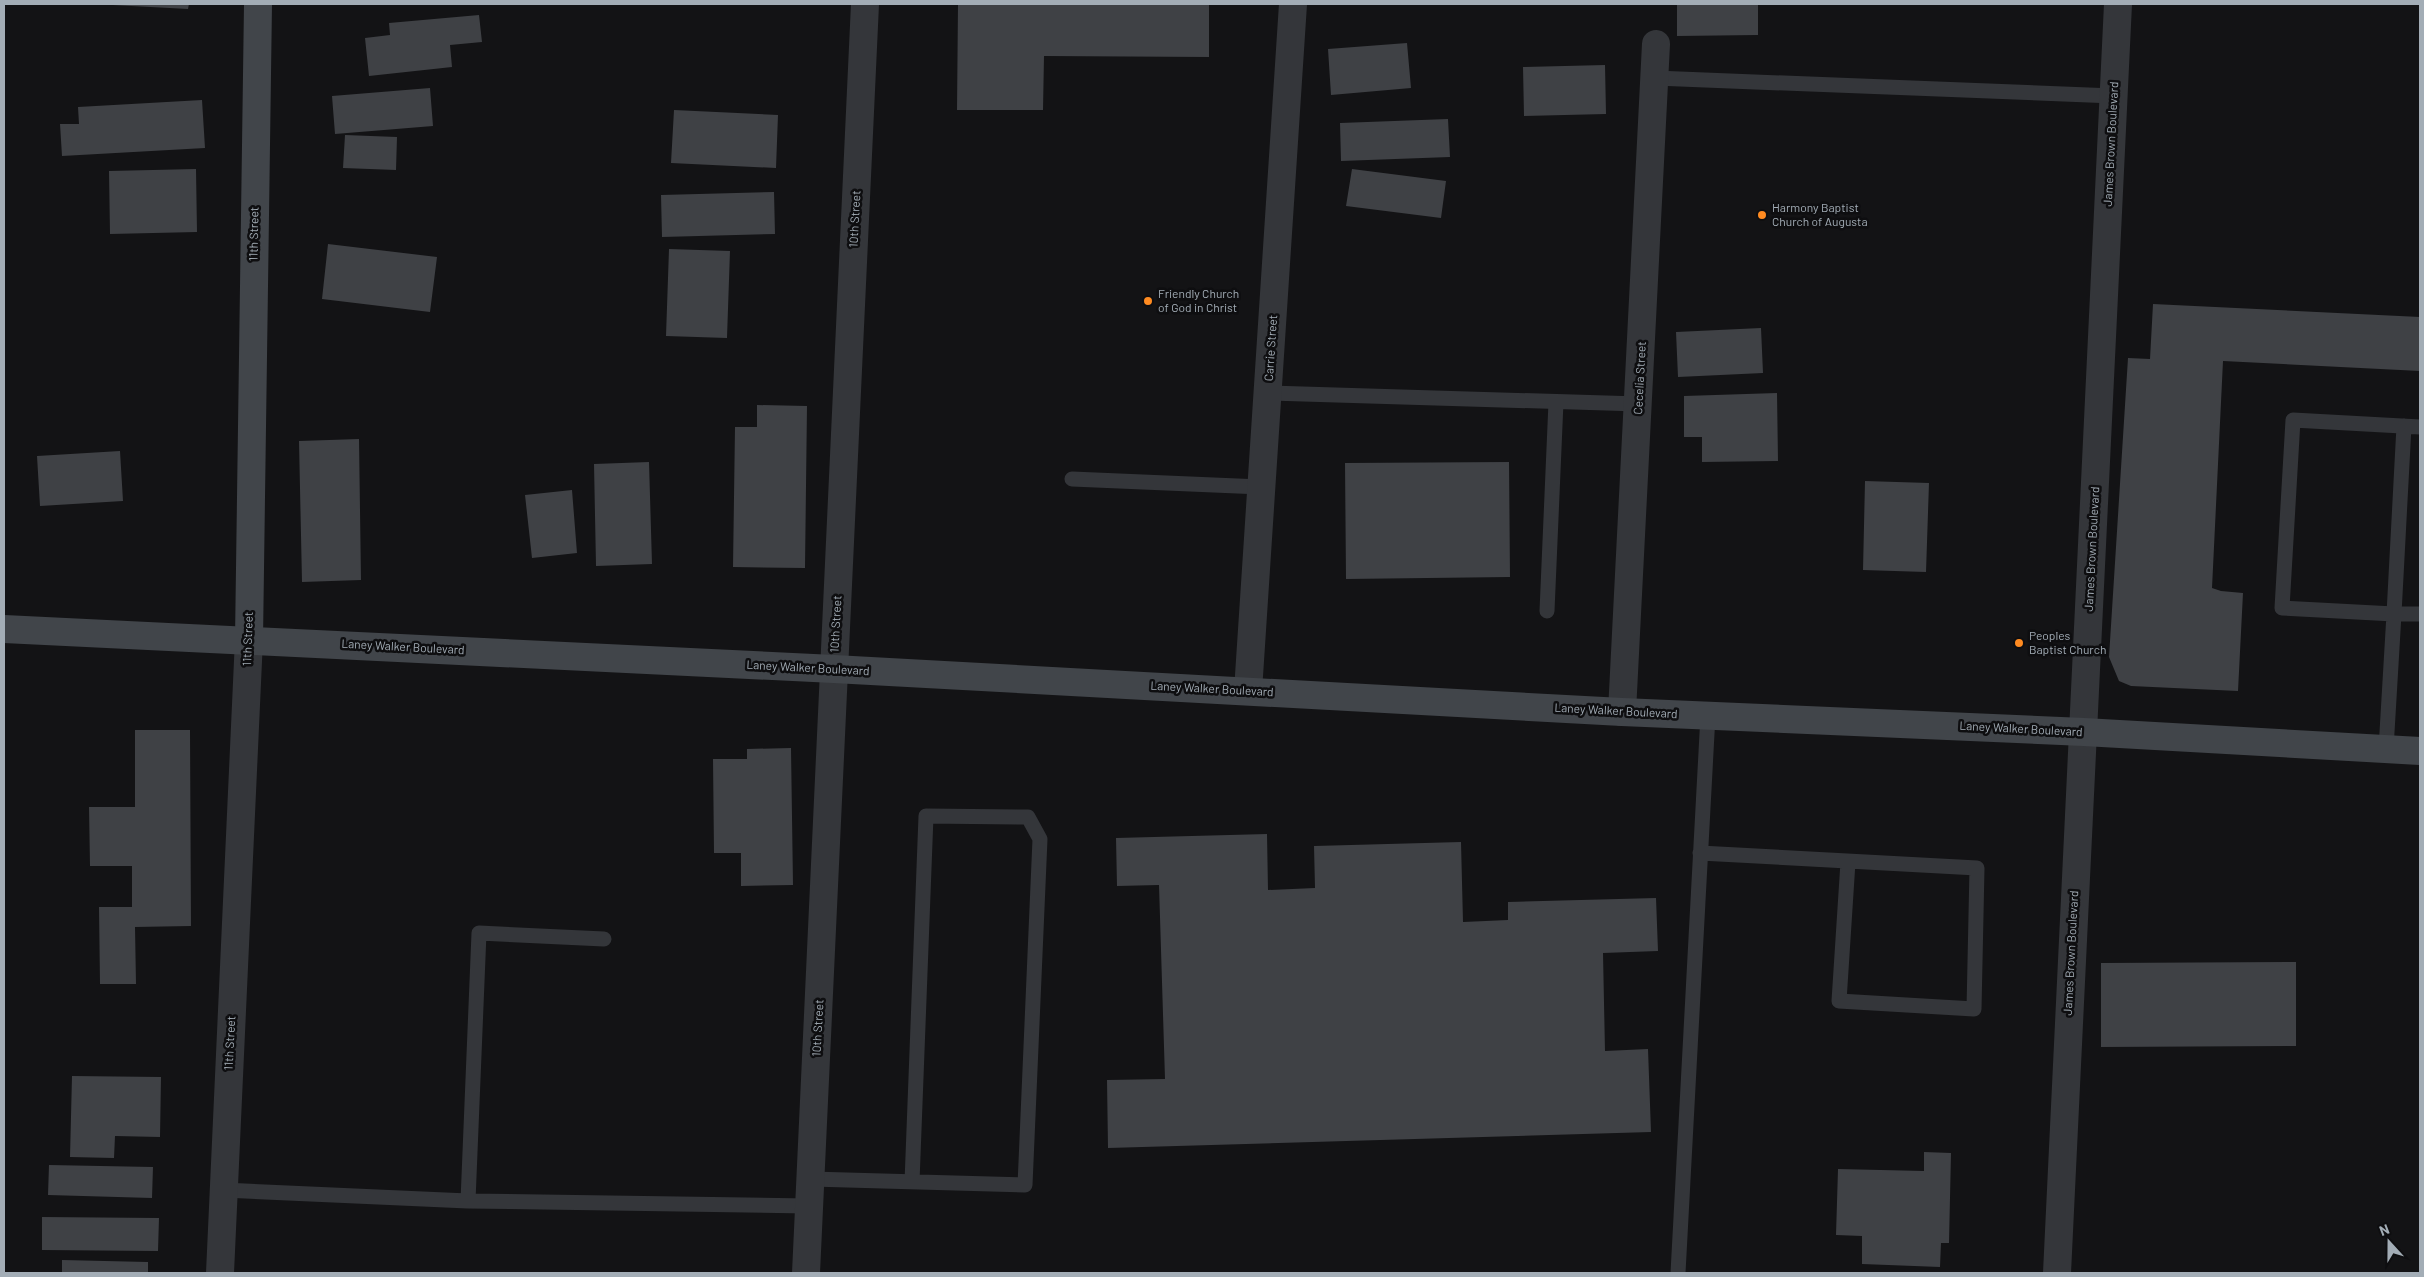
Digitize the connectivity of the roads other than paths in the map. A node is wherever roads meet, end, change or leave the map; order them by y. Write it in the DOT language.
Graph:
graph roads {
  1 [pos="258,4"];
  2 [pos="865,4"];
  3 [pos="1293,4"];
  4 [pos="2118,4"];
  5 [pos="1656,44"];
  6 [pos="1655,78"];
  7 [pos="2114,96"];
  8 [pos="1268,393"];
  9 [pos="1556,402"];
  10 [pos="1639,404"];
  11 [pos="2404,426"];
  12 [pos="2420,427"];
  13 [pos="1072,479"];
  14 [pos="1261,487"];
  15 [pos="1547,611"];
  16 [pos="2394,614"];
  17 [pos="2420,614"];
  18 [pos="4,629"];
  19 [pos="249,639"];
  20 [pos="834,669"];
  21 [pos="1248,691"];
  22 [pos="1622,712"];
  23 [pos="1708,715"];
  24 [pos="2084,732"];
  25 [pos="2386,749"];
  26 [pos="2420,751"];
  27 [pos="1700,853"];
  28 [pos="1848,862"];
  29 [pos="604,939"];
  30 [pos="811,1179"];
  31 [pos="912,1182"];
  32 [pos="224,1190"];
  33 [pos="468,1201"];
  34 [pos="808,1206"];
  35 [pos="220,1273"];
  36 [pos="806,1273"];
  37 [pos="1678,1273"];
  38 [pos="2057,1273"];
  1 -- 19 [label="main road, 11th Street"];
  2 -- 20 [label="street, 10th Street"];
  3 -- 8 [label="street, Carrie Street"];
  4 -- 7 [label="street, James Brown Boulevard"];
  5 -- 6 [label="street, Cecelia Street"];
  6 -- 7 [label="lane"];
  6 -- 10 [label="street, Cecelia Street"];
  7 -- 24 [label="street, James Brown Boulevard"];
  8 -- 9 [label="lane"];
  8 -- 14 [label="street, Carrie Street"];
  9 -- 10 [label="lane"];
  9 -- 15 [label="lane"];
  10 -- 22 [label="street, Cecelia Street"];
  11 -- 12 [label="lane"];
  11 -- 16 [label="lane"];
  11 -- 16 [label="lane"];
  13 -- 14 [label="lane"];
  14 -- 21 [label="street, Carrie Street"];
  16 -- 17 [label="lane"];
  16 -- 25 [label="lane"];
  18 -- 19 [label="main road, Laney Walker Boulevard"];
  19 -- 20 [label="main road, Laney Walker Boulevard"];
  19 -- 32 [label="street, 11th Street"];
  20 -- 21 [label="main road, Laney Walker Boulevard"];
  20 -- 30 [label="street, 10th Street"];
  21 -- 22 [label="main road, Laney Walker Boulevard"];
  22 -- 23 [label="main road, Laney Walker Boulevard"];
  23 -- 24 [label="main road, Laney Walker Boulevard"];
  23 -- 27 [label="lane"];
  24 -- 25 [label="main road, Laney Walker Boulevard"];
  24 -- 38 [label="street, James Brown Boulevard"];
  25 -- 26 [label="main road, Laney Walker Boulevard"];
  27 -- 28 [label="lane"];
  27 -- 37 [label="lane"];
  28 -- 28 [label="lane"];
  29 -- 33 [label="lane"];
  30 -- 31 [label="lane"];
  30 -- 34 [label="street, 10th Street"];
  31 -- 31 [label="lane"];
  32 -- 33 [label="lane"];
  32 -- 35 [label="street, 11th Street"];
  33 -- 34 [label="lane"];
  34 -- 36 [label="street, 10th Street"];
}
